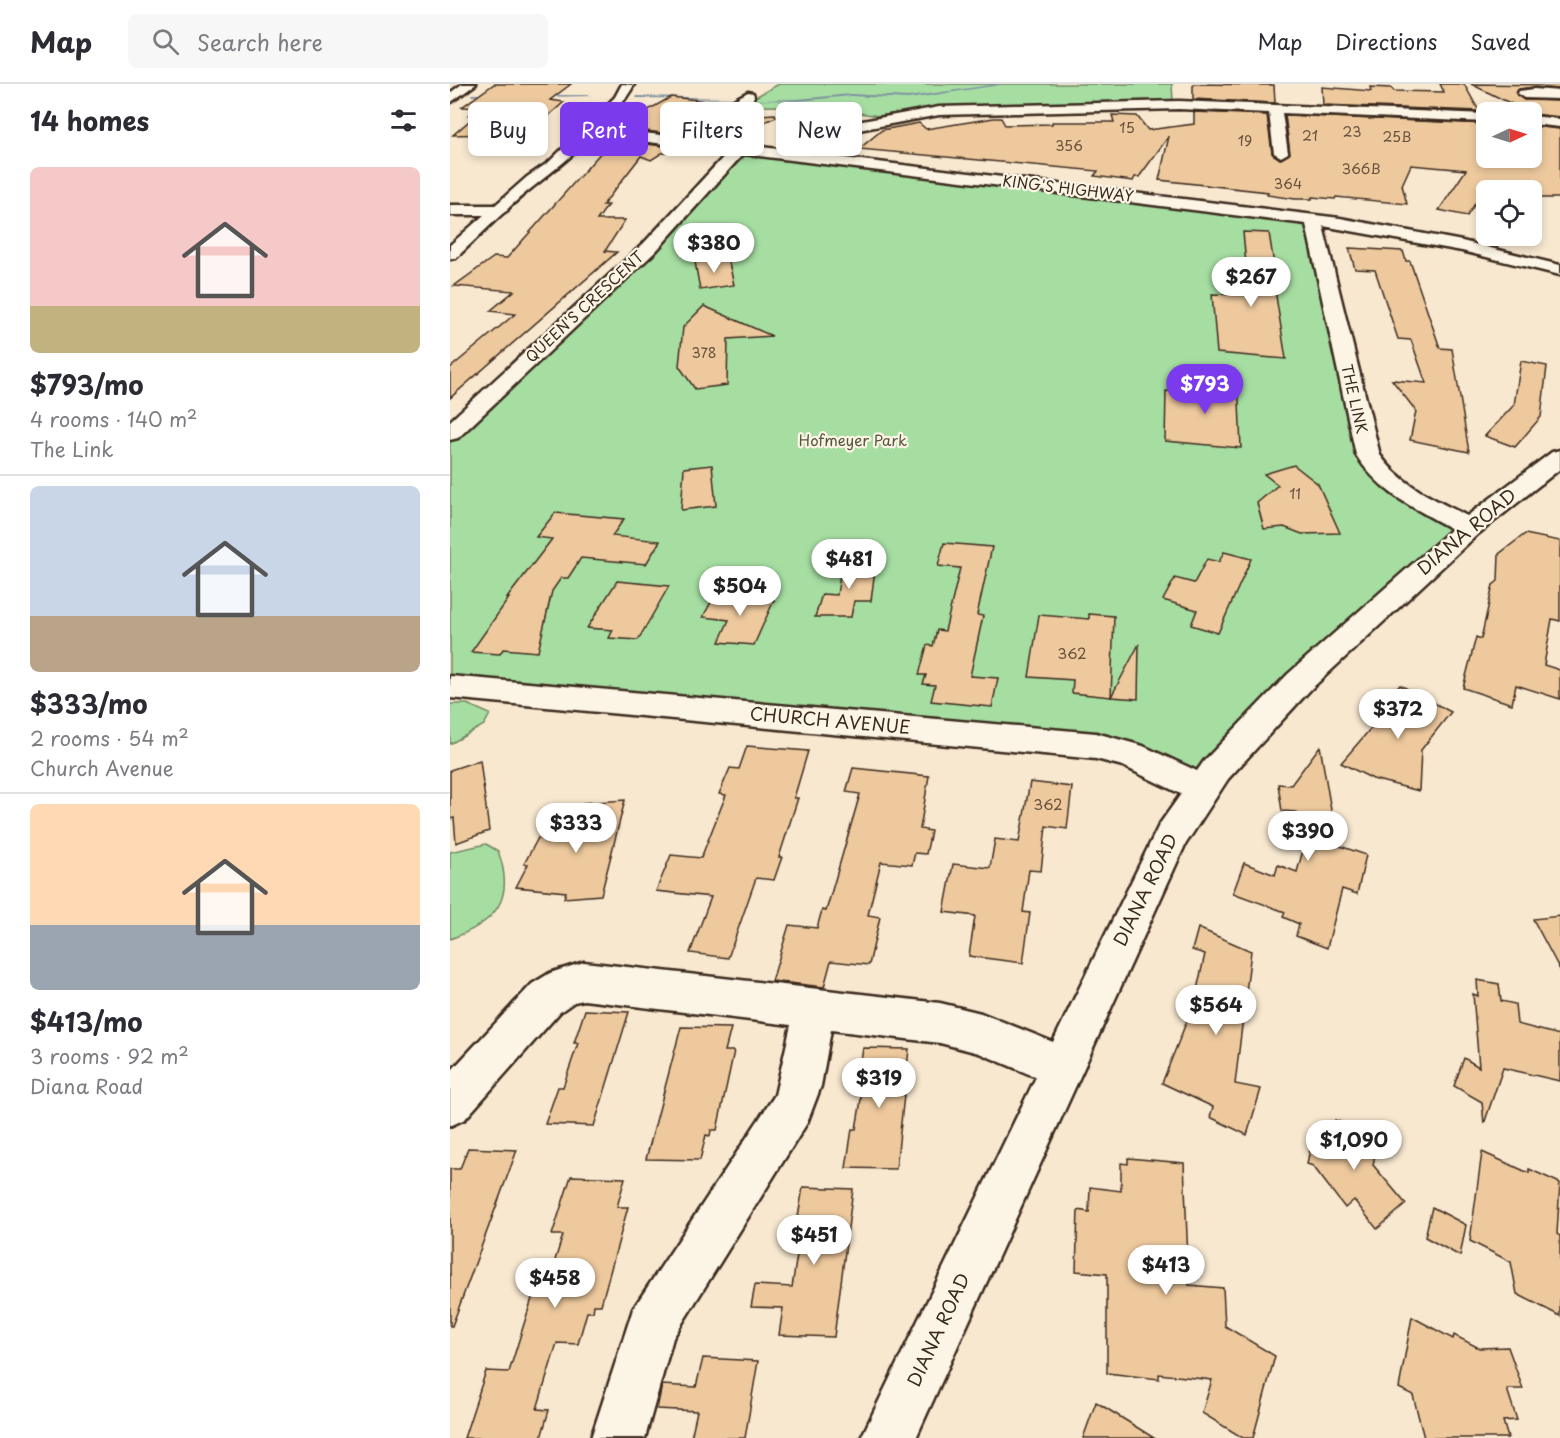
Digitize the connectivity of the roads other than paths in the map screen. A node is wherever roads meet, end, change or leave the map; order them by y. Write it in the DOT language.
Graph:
graph roads {
  1 [pos="470,84"];
  2 [pos="629,85"];
  3 [pos="1524,94"];
  4 [pos="1560,95"];
  5 [pos="748,96"];
  6 [pos="450,99"];
  7 [pos="603,102"];
  8 [pos="617,102"];
  9 [pos="738,102"];
  10 [pos="1275,109"];
  11 [pos="1476,118"];
  12 [pos="1542,121"];
  13 [pos="1560,123"];
  14 [pos="862,125"];
  15 [pos="560,144"];
  16 [pos="1281,153"];
  17 [pos="563,156"];
  18 [pos="733,156"];
  19 [pos="826,156"];
  20 [pos="532,180"];
  21 [pos="450,210"];
  22 [pos="500,210"];
  23 [pos="1312,219"];
  24 [pos="450,254"];
  25 [pos="1560,270"];
  26 [pos="450,433"];
  27 [pos="1560,457"];
  28 [pos="1469,528"];
  29 [pos="450,687"];
  30 [pos="1202,789"];
  31 [pos="814,1009"];
  32 [pos="1062,1067"];
  33 [pos="450,1104"];
  34 [pos="618,1438"];
  35 [pos="888,1438"];
  1 -- 6 [label="street"];
  2 -- 7 [label="street"];
  2 -- 8 [label="street"];
  3 -- 4 [label="street"];
  5 -- 9 [label="street"];
  10 -- 11 [label="street"];
  10 -- 14 [label="street"];
  10 -- 16 [label="street"];
  12 -- 13 [label="street"];
  15 -- 20 [label="street"];
  17 -- 20 [label="street"];
  18 -- 26 [label="street, QUEEN'S CRESCENT"];
  19 -- 23 [label="street, KING'S HIGHWAY"];
  20 -- 22 [label="street"];
  21 -- 22 [label="street"];
  22 -- 24 [label="street"];
  23 -- 25 [label="street, KING'S HIGHWAY"];
  23 -- 28 [label="street, THE LINK"];
  27 -- 28 [label="street, DIANA ROAD"];
  28 -- 30 [label="street, DIANA ROAD"];
  29 -- 30 [label="street, CHURCH AVENUE"];
  30 -- 32 [label="street, DIANA ROAD"];
  31 -- 32 [label="street"];
  31 -- 33 [label="street"];
  31 -- 34 [label="street"];
  32 -- 35 [label="street, DIANA ROAD"];
}
